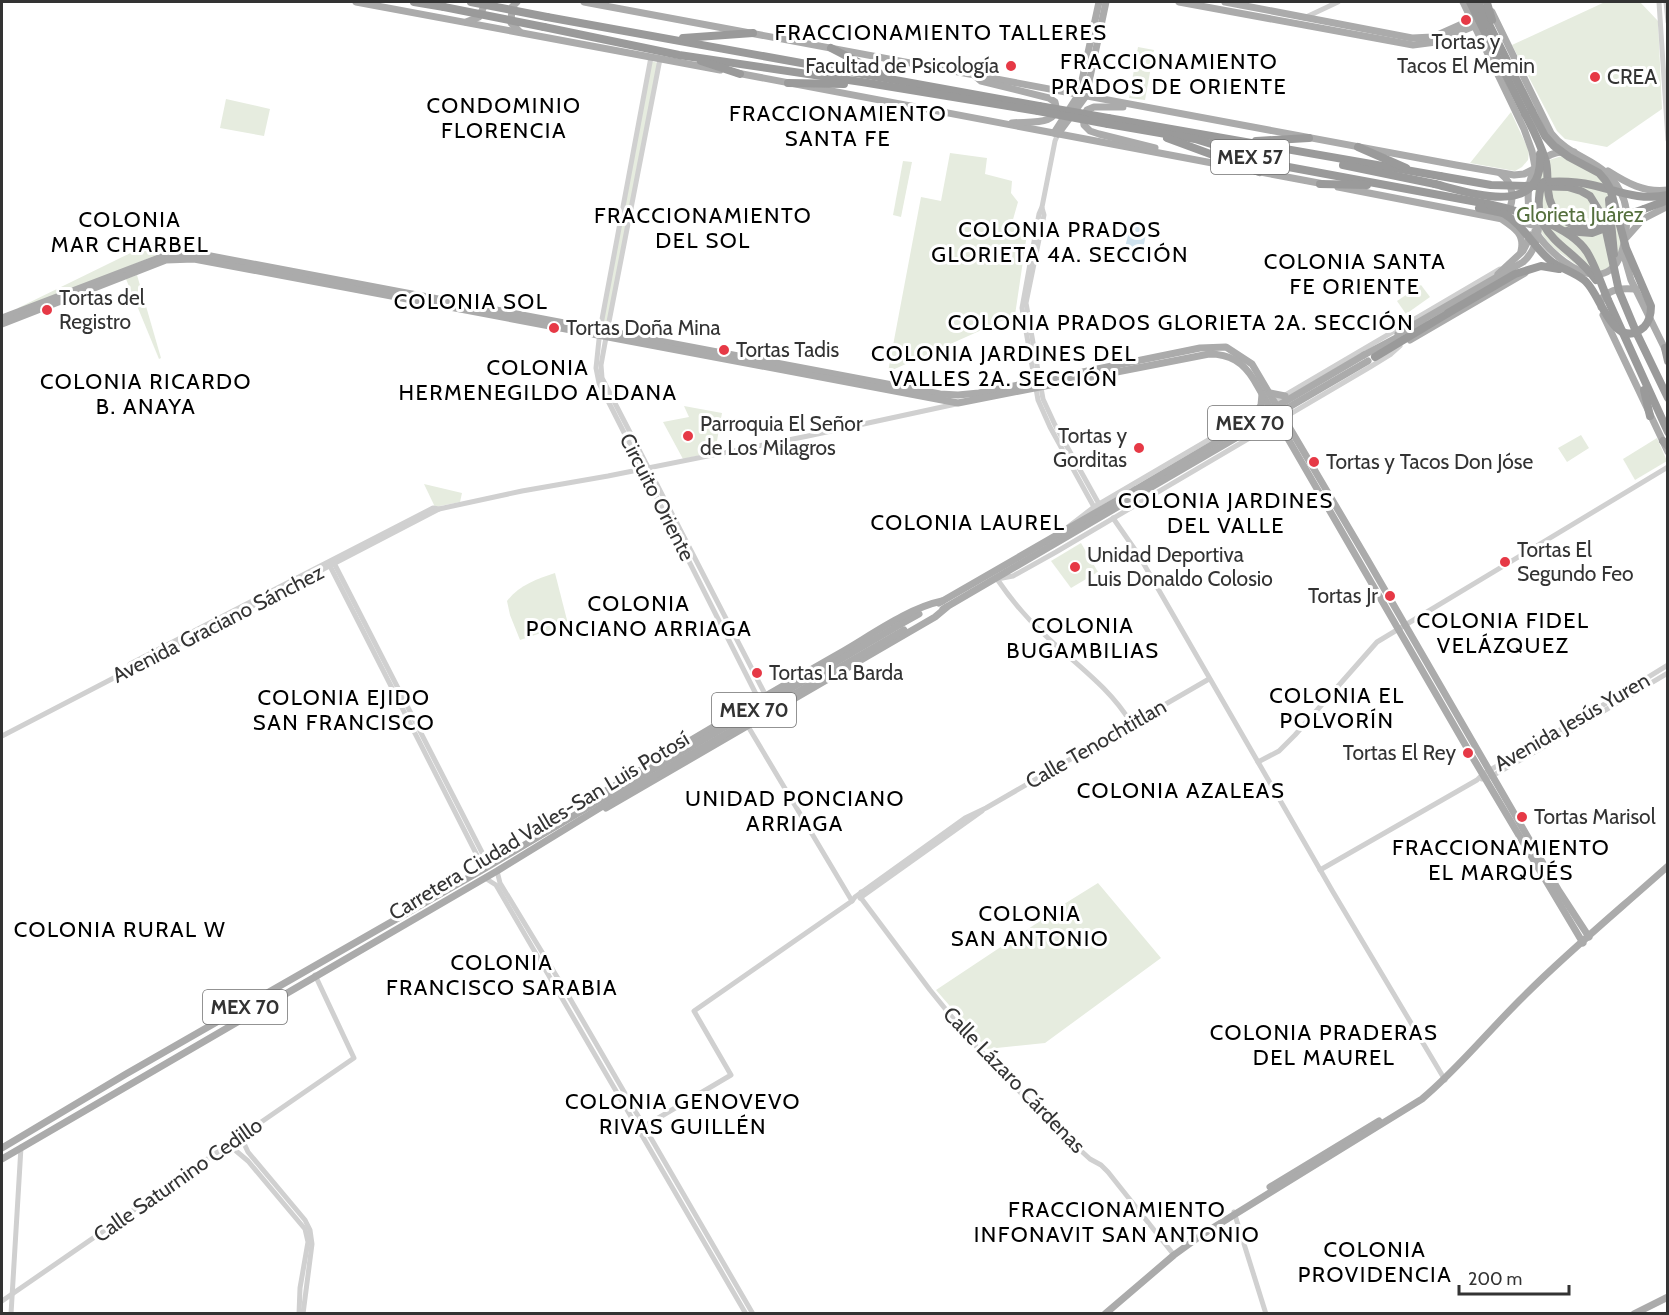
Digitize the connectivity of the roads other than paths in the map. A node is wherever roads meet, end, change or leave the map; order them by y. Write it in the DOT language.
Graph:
graph roads {
  1 [pos="356,2"];
  2 [pos="414,2"];
  3 [pos="471,2"];
  4 [pos="486,2"];
  5 [pos="517,2"];
  6 [pos="584,2"];
  7 [pos="1099,2"];
  8 [pos="1106,2"];
  9 [pos="1179,2"];
  10 [pos="1225,2"];
  11 [pos="1338,2"];
  12 [pos="1463,2"];
  13 [pos="1470,2"];
  14 [pos="1484,2"];
  15 [pos="1659,2"];
  16 [pos="1666,2"];
  17 [pos="1287,17"];
  18 [pos="1305,17"];
  19 [pos="466,22"];
  20 [pos="1296,22"];
  21 [pos="1668,22"];
  22 [pos="1473,23"];
  23 [pos="521,33"];
  24 [pos="753,33"];
  25 [pos="1381,33"];
  26 [pos="1365,36"];
  27 [pos="672,39"];
  28 [pos="831,48"];
  29 [pos="679,55"];
  30 [pos="651,57"];
  31 [pos="660,59"];
  32 [pos="740,74"];
  33 [pos="973,74"];
  34 [pos="894,80"];
  35 [pos="862,82"];
  36 [pos="788,83"];
  37 [pos="1083,95"];
  38 [pos="1129,105"];
  39 [pos="1039,108"];
  40 [pos="1529,113"];
  41 [pos="1542,116"];
  42 [pos="1108,121"];
  43 [pos="1001,123"];
  44 [pos="1524,129"];
  45 [pos="1149,131"];
  46 [pos="1056,136"];
  47 [pos="1309,138"];
  48 [pos="1668,140"];
  49 [pos="1240,142"];
  50 [pos="1539,146"];
  51 [pos="1359,147"];
  52 [pos="1287,150"];
  53 [pos="1574,152"];
  54 [pos="1182,157"];
  55 [pos="1547,167"];
  56 [pos="1601,167"];
  57 [pos="1535,168"];
  58 [pos="1590,169"];
  59 [pos="1259,172"];
  60 [pos="1497,172"];
  61 [pos="1418,173"];
  62 [pos="1320,184"];
  63 [pos="1381,184"];
  64 [pos="1513,187"];
  65 [pos="1667,189"];
  66 [pos="1668,195"];
  67 [pos="1668,200"];
  68 [pos="1668,206"];
  69 [pos="1644,209"];
  70 [pos="1539,210"];
  71 [pos="1500,216"];
  72 [pos="1533,226"];
  73 [pos="1562,230"];
  74 [pos="1625,240"];
  75 [pos="1623,252"];
  76 [pos="1519,256"];
  77 [pos="1563,261"];
  78 [pos="1615,270"];
  79 [pos="279,272"];
  80 [pos="1575,272"];
  81 [pos="1636,289"];
  82 [pos="1608,300"];
  83 [pos="1601,312"];
  84 [pos="2,318"];
  85 [pos="2,324"];
  86 [pos="603,334"];
  87 [pos="1400,345"];
  88 [pos="1666,351"];
  89 [pos="1368,355"];
  90 [pos="1668,361"];
  91 [pos="1639,372"];
  92 [pos="1038,384"];
  93 [pos="1265,393"];
  94 [pos="1285,396"];
  95 [pos="1668,398"];
  96 [pos="958,403"];
  97 [pos="1272,404"];
  98 [pos="1293,412"];
  99 [pos="1256,413"];
  100 [pos="1650,416"];
  101 [pos="1281,419"];
  102 [pos="1266,428"];
  103 [pos="1668,432"];
  104 [pos="1665,444"];
  105 [pos="1668,452"];
  106 [pos="1668,467"];
  107 [pos="645,468"];
  108 [pos="1136,493"];
  109 [pos="1097,506"];
  110 [pos="1113,518"];
  111 [pos="1064,531"];
  112 [pos="332,563"];
  113 [pos="997,579"];
  114 [pos="944,604"];
  115 [pos="1402,625"];
  116 [pos="1668,665"];
  117 [pos="1668,674"];
  118 [pos="1209,679"];
  119 [pos="777,689"];
  120 [pos="762,698"];
  121 [pos="786,704"];
  122 [pos="739,711"];
  123 [pos="770,712"];
  124 [pos="1131,723"];
  125 [pos="715,725"];
  126 [pos="747,726"];
  127 [pos="2,736"];
  128 [pos="725,739"];
  129 [pos="1258,762"];
  130 [pos="1485,776"];
  131 [pos="609,798"];
  132 [pos="568,818"];
  133 [pos="568,828"];
  134 [pos="1667,863"];
  135 [pos="487,868"];
  136 [pos="1320,870"];
  137 [pos="497,871"];
  138 [pos="485,878"];
  139 [pos="861,895"];
  140 [pos="852,901"];
  141 [pos="1584,938"];
  142 [pos="315,975"];
  143 [pos="1444,1078"];
  144 [pos="641,1128"];
  145 [pos="248,1131"];
  146 [pos="241,1137"];
  147 [pos="229,1145"];
  148 [pos="245,1146"];
  149 [pos="3,1147"];
  150 [pos="21,1147"];
  151 [pos="220,1151"];
  152 [pos="237,1152"];
  153 [pos="2,1160"];
  154 [pos="1234,1214"];
  155 [pos="1174,1255"];
  156 [pos="12,1293"];
  157 [pos="1668,1299"];
  158 [pos="2,1301"];
  159 [pos="10,1314"];
  160 [pos="299,1314"];
  161 [pos="303,1314"];
  162 [pos="746,1314"];
  163 [pos="753,1314"];
  164 [pos="1105,1314"];
  165 [pos="1266,1314"];
  166 [pos="1634,1314"];
  167 [pos="1641,1314"];
  1 -- 19 [label="main road"];
  2 -- 29 [label="highway, MEX 57, bridge"];
  3 -- 27 [label="highway, MEX 57, bridge"];
  4 -- 19 [label="main road"];
  5 -- 23 [label="main road"];
  6 -- 24 [label="main road"];
  7 -- 37 [label="main road"];
  8 -- 37 [label="main road"];
  9 -- 17 [label="main road"];
  10 -- 17 [label="main road"];
  11 -- 18 [label="street"];
  12 -- 22 [label="main road"];
  13 -- 40 [label="highway"];
  14 -- 40 [label="highway"];
  14 -- 41 [label="main road"];
  15 -- 48 [label="street"];
  16 -- 21 [label="street"];
  17 -- 18 [label="main road"];
  17 -- 20 [label="main road"];
  18 -- 20 [label="street"];
  18 -- 25 [label="main road"];
  19 -- 23 [label="main road"];
  20 -- 26 [label="main road"];
  22 -- 25 [label="main road"];
  22 -- 26 [label="main road"];
  22 -- 44 [label="main road"];
  23 -- 30 [label="main road"];
  24 -- 27 [label="highway"];
  24 -- 28 [label="main road"];
  25 -- 26 [label="main road"];
  27 -- 34 [label="highway, MEX 57"];
  28 -- 33 [label="main road"];
  28 -- 34 [label="highway"];
  29 -- 32 [label="highway"];
  29 -- 35 [label="highway, MEX 57"];
  30 -- 31 [label="main road"];
  30 -- 86 [label="street, Circuito Oriente"];
  31 -- 32 [label="main road"];
  31 -- 86 [label="street, Circuito Oriente"];
  32 -- 36 [label="main road"];
  33 -- 37 [label="main road"];
  33 -- 43 [label="main road"];
  34 -- 39 [label="highway, MEX 57"];
  35 -- 36 [label="highway"];
  35 -- 39 [label="highway, MEX 57"];
  36 -- 43 [label="main road"];
  37 -- 38 [label="main road"];
  37 -- 46 [label="main road"];
  38 -- 47 [label="main road"];
  38 -- 54 [label="main road"];
  39 -- 42 [label="highway, MEX 57, bridge"];
  40 -- 50 [label="highway, bridge"];
  40 -- 58 [label="highway, bridge"];
  41 -- 44 [label="main road"];
  41 -- 53 [label="main road"];
  42 -- 45 [label="highway, MEX 57"];
  42 -- 49 [label="highway, MEX 57"];
  43 -- 46 [label="main road"];
  44 -- 57 [label="main road"];
  45 -- 59 [label="highway"];
  45 -- 63 [label="highway, MEX 57"];
  46 -- 54 [label="main road"];
  46 -- 92 [label="street"];
  47 -- 49 [label="highway"];
  47 -- 51 [label="main road"];
  49 -- 52 [label="highway, MEX 57"];
  50 -- 52 [label="highway, bridge"];
  50 -- 55 [label="highway, bridge"];
  51 -- 60 [label="main road"];
  51 -- 61 [label="highway"];
  52 -- 61 [label="highway, MEX 57"];
  53 -- 56 [label="main road"];
  53 -- 57 [label="main road"];
  54 -- 59 [label="main road"];
  55 -- 69 [label="highway, bridge"];
  55 -- 70 [label="highway, bridge"];
  56 -- 65 [label="main road"];
  56 -- 74 [label="main road"];
  57 -- 60 [label="main road"];
  57 -- 72 [label="main road"];
  58 -- 78 [label="highway, bridge"];
  58 -- 80 [label="highway, bridge"];
  59 -- 62 [label="main road"];
  60 -- 71 [label="main road"];
  61 -- 64 [label="highway, MEX 57, bridge"];
  62 -- 63 [label="highway"];
  62 -- 71 [label="main road"];
  63 -- 71 [label="highway"];
  63 -- 73 [label="highway, MEX 57, bridge"];
  64 -- 66 [label="highway, bridge"];
  64 -- 78 [label="highway, bridge"];
  67 -- 69 [label="highway"];
  68 -- 74 [label="main road"];
  69 -- 73 [label="highway, bridge"];
  70 -- 82 [label="highway, bridge"];
  70 -- 89 [label="main road, bridge"];
  71 -- 72 [label="main road"];
  71 -- 76 [label="main road"];
  71 -- 80 [label="highway, bridge"];
  72 -- 76 [label="main road, MEX 70"];
  72 -- 77 [label="main road"];
  73 -- 82 [label="highway, bridge"];
  74 -- 75 [label="main road"];
  75 -- 80 [label="main road"];
  75 -- 81 [label="main road"];
  76 -- 89 [label="main road, MEX 70"];
  77 -- 80 [label="main road"];
  77 -- 87 [label="main road, MEX 70"];
  78 -- 95 [label="highway, bridge"];
  79 -- 84 [label="main road"];
  79 -- 85 [label="main road"];
  79 -- 86 [label="main road"];
  80 -- 83 [label="main road"];
  80 -- 89 [label="highway, bridge"];
  81 -- 83 [label="main road"];
  81 -- 88 [label="main road"];
  82 -- 91 [label="highway, bridge"];
  83 -- 100 [label="main road"];
  86 -- 92 [label="main road"];
  86 -- 96 [label="main road"];
  86 -- 107 [label="street, Circuito Oriente"];
  87 -- 89 [label="main road, MEX 70"];
  87 -- 98 [label="street"];
  88 -- 90 [label="highway"];
  89 -- 94 [label="street"];
  89 -- 108 [label="main road, MEX 70, bridge"];
  91 -- 100 [label="highway"];
  91 -- 103 [label="highway"];
  92 -- 93 [label="main road"];
  92 -- 96 [label="main road"];
  92 -- 109 [label="street"];
  93 -- 94 [label="main road"];
  93 -- 97 [label="main road"];
  93 -- 99 [label="main road"];
  94 -- 97 [label="street"];
  94 -- 98 [label="street"];
  96 -- 107 [label="street, Avenida Graciano Sánchez"];
  97 -- 99 [label="street"];
  97 -- 101 [label="main road"];
  98 -- 101 [label="street"];
  99 -- 102 [label="street"];
  99 -- 109 [label="street"];
  100 -- 104 [label="main road"];
  101 -- 102 [label="street"];
  101 -- 115 [label="main road"];
  102 -- 110 [label="street"];
  104 -- 105 [label="main road"];
  106 -- 115 [label="street"];
  107 -- 112 [label="street, Avenida Graciano Sánchez"];
  107 -- 120 [label="street, Circuito Oriente"];
  108 -- 111 [label="main road, MEX 70"];
  108 -- 113 [label="main road, MEX 70"];
  109 -- 111 [label="street"];
  110 -- 113 [label="street"];
  110 -- 118 [label="street"];
  111 -- 114 [label="main road, MEX 70"];
  112 -- 127 [label="street, Avenida Graciano Sánchez"];
  112 -- 135 [label="street"];
  113 -- 114 [label="main road, MEX 70"];
  113 -- 124 [label="street"];
  114 -- 119 [label="main road"];
  114 -- 121 [label="main road"];
  114 -- 131 [label="main road, MEX 70, bridge"];
  115 -- 129 [label="street"];
  115 -- 130 [label="main road"];
  116 -- 130 [label="street, Avenida Jesús Yuren"];
  117 -- 130 [label="street, Avenida Jesús Yuren"];
  118 -- 124 [label="street, Calle Tenochtitlan"];
  118 -- 129 [label="street"];
  119 -- 120 [label="main road"];
  119 -- 121 [label="main road"];
  120 -- 122 [label="main road"];
  120 -- 123 [label="street, Circuito Oriente"];
  121 -- 123 [label="main road"];
  122 -- 125 [label="main road"];
  122 -- 126 [label="street"];
  123 -- 126 [label="main road"];
  124 -- 139 [label="street, Calle Tenochtitlan"];
  125 -- 128 [label="main road"];
  125 -- 132 [label="main road"];
  126 -- 128 [label="main road"];
  126 -- 140 [label="street"];
  128 -- 133 [label="main road"];
  129 -- 136 [label="street"];
  130 -- 136 [label="street, Avenida Jesús Yuren"];
  130 -- 141 [label="main road"];
  131 -- 132 [label="main road, MEX 70"];
  131 -- 133 [label="main road, Carretera Ciudad Valles-San Luis Potosí / MEX 70"];
  132 -- 135 [label="main road, MEX 70"];
  133 -- 137 [label="main road, Carretera Ciudad Valles-San Luis Potosí / MEX 70"];
  134 -- 141 [label="main road"];
  135 -- 149 [label="main road, MEX 70"];
  136 -- 143 [label="street"];
  137 -- 138 [label="main road, Carretera Ciudad Valles-San Luis Potosí / MEX 70"];
  137 -- 144 [label="street"];
  138 -- 142 [label="main road, Carretera Ciudad Valles-San Luis Potosí / MEX 70"];
  138 -- 144 [label="street"];
  139 -- 140 [label="street, Calle Tenochtitlan"];
  139 -- 155 [label="street, Calle Lázaro Cárdenas"];
  140 -- 144 [label="street, Calle Tenochtitlan"];
  141 -- 143 [label="main road"];
  142 -- 145 [label="street, Calle Saturnino Cedillo"];
  142 -- 150 [label="main road, Carretera Ciudad Valles-San Luis Potosí / MEX 70"];
  143 -- 154 [label="main road"];
  144 -- 162 [label="street"];
  144 -- 163 [label="street"];
  145 -- 146 [label="street, Calle Saturnino Cedillo"];
  145 -- 148 [label="street"];
  146 -- 147 [label="street, Calle Saturnino Cedillo"];
  146 -- 148 [label="street"];
  147 -- 151 [label="street, Calle Saturnino Cedillo"];
  147 -- 152 [label="street"];
  148 -- 152 [label="street"];
  148 -- 161 [label="street"];
  150 -- 153 [label="main road, Carretera Ciudad Valles-San Luis Potosí / MEX 70"];
  150 -- 156 [label="street"];
  151 -- 152 [label="street"];
  151 -- 156 [label="street, Calle Saturnino Cedillo"];
  152 -- 160 [label="street"];
  154 -- 155 [label="main road"];
  154 -- 165 [label="street"];
  155 -- 164 [label="main road"];
  156 -- 158 [label="street, Calle Saturnino Cedillo"];
  156 -- 159 [label="street"];
  157 -- 166 [label="main road"];
  157 -- 167 [label="main road"];
}
